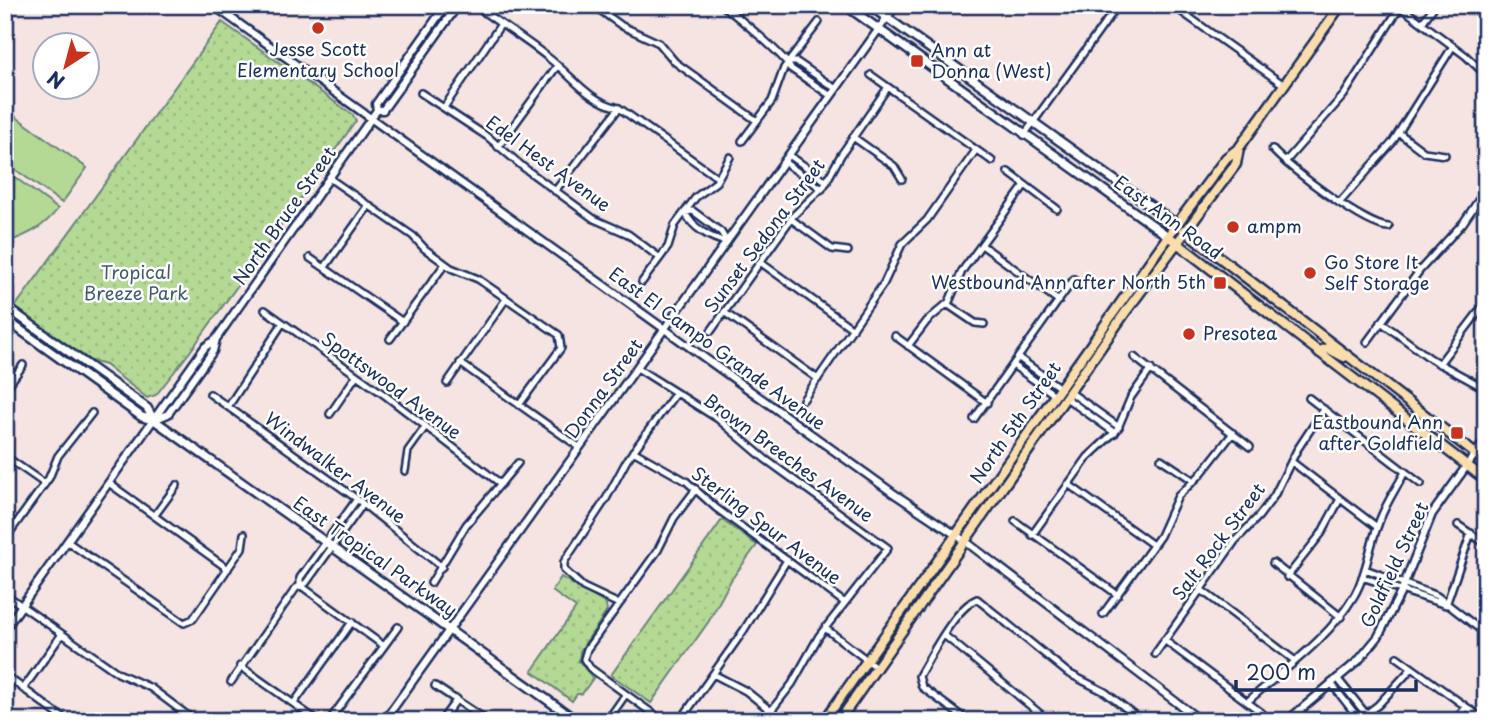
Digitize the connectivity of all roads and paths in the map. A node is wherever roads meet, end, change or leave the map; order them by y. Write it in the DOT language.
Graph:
graph roads {
  1 [pos="213,5"];
  2 [pos="446,5"];
  3 [pos="458,5"];
  4 [pos="593,5"];
  5 [pos="845,5"];
  6 [pos="869,5"];
  7 [pos="896,5"];
  8 [pos="1118,5"];
  9 [pos="1172,5"];
  10 [pos="1341,5"];
  11 [pos="1435,5"];
  12 [pos="1472,5"];
  13 [pos="11,6"];
  14 [pos="726,6"];
  15 [pos="1399,6"];
  16 [pos="480,9"];
  17 [pos="5,15"];
  18 [pos="1486,16"];
  19 [pos="887,18"];
  20 [pos="819,22"];
  21 [pos="1422,23"];
  22 [pos="501,24"];
  23 [pos="879,29"];
  24 [pos="1453,46"];
  25 [pos="789,61"];
  26 [pos="557,66"];
  27 [pos="871,75"];
  28 [pos="1486,75"];
  29 [pos="1284,85"];
  30 [pos="888,87"];
  31 [pos="836,89"];
  32 [pos="421,93"];
  33 [pos="831,96"];
  34 [pos="445,106"];
  35 [pos="620,108"];
  36 [pos="377,110"];
  37 [pos="370,118"];
  38 [pos="757,121"];
  39 [pos="1033,122"];
  40 [pos="1399,133"];
  41 [pos="1024,135"];
  42 [pos="853,137"];
  43 [pos="742,141"];
  44 [pos="498,147"];
  45 [pos="1239,148"];
  46 [pos="1272,149"];
  47 [pos="976,150"];
  48 [pos="789,155"];
  49 [pos="1445,155"];
  50 [pos="730,157"];
  51 [pos="992,161"];
  52 [pos="1286,161"];
  53 [pos="784,162"];
  54 [pos="1008,172"];
  55 [pos="329,178"];
  56 [pos="718,178"];
  57 [pos="902,179"];
  58 [pos="827,182"];
  59 [pos="1025,185"];
  60 [pos="822,189"];
  61 [pos="1486,189"];
  62 [pos="555,191"];
  63 [pos="1340,202"];
  64 [pos="369,205"];
  65 [pos="1058,209"];
  66 [pos="685,212"];
  67 [pos="791,219"];
  68 [pos="1176,224"];
  69 [pos="1390,227"];
  70 [pos="1186,231"];
  71 [pos="1168,236"];
  72 [pos="727,242"];
  73 [pos="1178,243"];
  74 [pos="983,246"];
  75 [pos="848,251"];
  76 [pos="310,258"];
  77 [pos="660,258"];
  78 [pos="760,262"];
  79 [pos="445,264"];
  80 [pos="325,267"];
  81 [pos="1074,279"];
  82 [pos="642,282"];
  83 [pos="506,299"];
  84 [pos="1059,301"];
  85 [pos="1486,302"];
  86 [pos="947,304"];
  87 [pos="5,306"];
  88 [pos="265,310"];
  89 [pos="724,312"];
  90 [pos="5,319"];
  91 [pos="402,322"];
  92 [pos="1381,322"];
  93 [pos="282,324"];
  94 [pos="984,324"];
  95 [pos="665,328"];
  96 [pos="853,329"];
  97 [pos="711,331"];
  98 [pos="895,336"];
  99 [pos="390,340"];
  100 [pos="1367,342"];
  101 [pos="908,346"];
  102 [pos="1318,352"];
  103 [pos="1134,357"];
  104 [pos="1019,358"];
  105 [pos="1081,358"];
  106 [pos="460,363"];
  107 [pos="1439,363"];
  108 [pos="23,365"];
  109 [pos="1359,365"];
  110 [pos="1014,366"];
  111 [pos="637,368"];
  112 [pos="1151,369"];
  113 [pos="356,376"];
  114 [pos="818,379"];
  115 [pos="447,383"];
  116 [pos="1486,389"];
  117 [pos="5,390"];
  118 [pos="1057,391"];
  119 [pos="210,394"];
  120 [pos="675,394"];
  121 [pos="1068,395"];
  122 [pos="1309,398"];
  123 [pos="803,400"];
  124 [pos="987,403"];
  125 [pos="519,405"];
  126 [pos="228,407"];
  127 [pos="1324,409"];
  128 [pos="92,413"];
  129 [pos="330,415"];
  130 [pos="974,419"];
  131 [pos="154,420"];
  132 [pos="1046,425"];
  133 [pos="426,426"];
  134 [pos="1117,430"];
  135 [pos="1233,433"];
  136 [pos="1486,439"];
  137 [pos="579,447"];
  138 [pos="1251,447"];
  139 [pos="633,451"];
  140 [pos="1475,454"];
  141 [pos="5,456"];
  142 [pos="1161,459"];
  143 [pos="1292,462"];
  144 [pos="1486,462"];
  145 [pos="518,463"];
  146 [pos="1466,466"];
  147 [pos="405,471"];
  148 [pos="1405,472"];
  149 [pos="1486,480"];
  150 [pos="1194,481"];
  151 [pos="45,484"];
  152 [pos="110,484"];
  153 [pos="501,484"];
  154 [pos="1068,484"];
  155 [pos="1421,484"];
  156 [pos="177,485"];
  157 [pos="696,489"];
  158 [pos="357,499"];
  159 [pos="1340,499"];
  160 [pos="363,504"];
  161 [pos="155,515"];
  162 [pos="1015,521"];
  163 [pos="1458,525"];
  164 [pos="1377,527"];
  165 [pos="1471,533"];
  166 [pos="244,534"];
  167 [pos="1032,535"];
  168 [pos="954,536"];
  169 [pos="5,539"];
  170 [pos="965,541"];
  171 [pos="68,542"];
  172 [pos="330,544"];
  173 [pos="1486,544"];
  174 [pos="1153,545"];
  175 [pos="787,560"];
  176 [pos="1273,563"];
  177 [pos="442,567"];
  178 [pos="228,569"];
  179 [pos="1365,569"];
  180 [pos="1287,577"];
  181 [pos="1362,577"];
  182 [pos="431,583"];
  183 [pos="1405,584"];
  184 [pos="300,585"];
  185 [pos="1200,589"];
  186 [pos="1401,592"];
  187 [pos="5,594"];
  188 [pos="1118,595"];
  189 [pos="845,603"];
  190 [pos="618,604"];
  191 [pos="1446,605"];
  192 [pos="22,607"];
  193 [pos="1103,614"];
  194 [pos="1341,617"];
  195 [pos="352,622"];
  196 [pos="398,627"];
  197 [pos="825,628"];
  198 [pos="5,629"];
  199 [pos="449,629"];
  200 [pos="62,634"];
  201 [pos="1486,634"];
  202 [pos="944,635"];
  203 [pos="1164,640"];
  204 [pos="384,646"];
  205 [pos="1155,654"];
  206 [pos="1397,657"];
  207 [pos="867,660"];
  208 [pos="1294,660"];
  209 [pos="240,666"];
  210 [pos="876,667"];
  211 [pos="1412,667"];
  212 [pos="713,674"];
  213 [pos="5,676"];
  214 [pos="1337,678"];
  215 [pos="231,682"];
  216 [pos="1331,683"];
  217 [pos="435,685"];
  218 [pos="23,689"];
  219 [pos="626,694"];
  220 [pos="457,699"];
  221 [pos="1247,702"];
  222 [pos="294,703"];
  223 [pos="1466,707"];
  224 [pos="771,711"];
  225 [pos="1262,713"];
  226 [pos="1366,714"];
  227 [pos="1358,720"];
  228 [pos="66,721"];
  229 [pos="195,721"];
  230 [pos="318,721"];
  231 [pos="329,721"];
  232 [pos="384,721"];
  233 [pos="441,721"];
  234 [pos="488,721"];
  235 [pos="577,721"];
  236 [pos="607,721"];
  237 [pos="663,721"];
  238 [pos="680,721"];
  239 [pos="763,721"];
  240 [pos="824,721"];
  241 [pos="839,721"];
  242 [pos="968,721"];
  243 [pos="1049,721"];
  244 [pos="1142,721"];
  245 [pos="1201,721"];
  246 [pos="1287,721"];
  247 [pos="1455,721"];
  248 [pos="1486,721"];
  1 -- 37 [label="street, East El Campo Grande Avenue"];
  2 -- 36 [label="street, North Bruce Street"];
  3 -- 36 [label="street, North Bruce Street"];
  4 -- 38 [label="street"];
  5 -- 23 [label="main road, East Ann Road"];
  6 -- 19 [label="main road, East Ann Road"];
  7 -- 19 [label="street, Donna Street"];
  8 -- 39 [label="street"];
  9 -- 29 [label="street"];
  10 -- 29 [label="main road, North 5th Street"];
  11 -- 21 [label="street"];
  12 -- 18 [label="street"];
  13 -- 17 [label="street"];
  14 -- 25 [label="street"];
  15 -- 21 [label="street"];
  15 -- 52 [label="street"];
  16 -- 22 [label="street"];
  19 -- 23 [label="street, Donna Street"];
  19 -- 39 [label="main road, East Ann Road"];
  20 -- 25 [label="street"];
  21 -- 24 [label="street"];
  22 -- 26 [label="street"];
  22 -- 34 [label="street"];
  23 -- 31 [label="street, Donna Street"];
  23 -- 41 [label="main road, East Ann Road"];
  24 -- 28 [label="street"];
  24 -- 40 [label="street"];
  25 -- 31 [label="street"];
  25 -- 33 [label="street"];
  25 -- 38 [label="street"];
  26 -- 35 [label="street"];
  26 -- 44 [label="street"];
  27 -- 30 [label="street"];
  29 -- 45 [label="main road, North 5th Street"];
  30 -- 42 [label="street, Sunset Sedona Street"];
  30 -- 47 [label="street"];
  31 -- 33 [label="street, Donna Street"];
  32 -- 34 [label="street, Edel Hest Avenue"];
  33 -- 48 [label="street, Donna Street"];
  34 -- 44 [label="street, Edel Hest Avenue"];
  35 -- 56 [label="street"];
  35 -- 62 [label="street"];
  36 -- 37 [label="street, North Bruce Street"];
  37 -- 55 [label="street, North Bruce Street"];
  37 -- 95 [label="street, East El Campo Grande Avenue"];
  38 -- 43 [label="street"];
  39 -- 41 [label="street"];
  39 -- 68 [label="main road, East Ann Road"];
  40 -- 49 [label="street"];
  40 -- 63 [label="street"];
  41 -- 71 [label="main road, East Ann Road"];
  42 -- 57 [label="street"];
  42 -- 58 [label="street, Sunset Sedona Street"];
  44 -- 62 [label="street, Edel Hest Avenue"];
  45 -- 68 [label="main road, North 5th Street"];
  45 -- 70 [label="main road, North 5th Street"];
  46 -- 52 [label="street"];
  47 -- 51 [label="street"];
  47 -- 96 [label="street"];
  48 -- 53 [label="street, Donna Street"];
  48 -- 58 [label="street"];
  50 -- 56 [label="street"];
  52 -- 63 [label="street"];
  53 -- 60 [label="street"];
  53 -- 72 [label="street, Donna Street"];
  54 -- 59 [label="street"];
  55 -- 64 [label="street"];
  55 -- 131 [label="street, North Bruce Street"];
  56 -- 66 [label="street"];
  58 -- 60 [label="street, Sunset Sedona Street"];
  59 -- 65 [label="street"];
  59 -- 74 [label="street"];
  60 -- 67 [label="street, Sunset Sedona Street"];
  61 -- 92 [label="street"];
  62 -- 77 [label="street, Edel Hest Avenue"];
  63 -- 69 [label="street"];
  64 -- 79 [label="street"];
  64 -- 80 [label="street"];
  66 -- 72 [label="street"];
  66 -- 72 [label="street"];
  66 -- 77 [label="street"];
  67 -- 75 [label="street"];
  67 -- 78 [label="street, Sunset Sedona Street"];
  68 -- 70 [label="main road, East Ann Road"];
  68 -- 71 [label="main road, North 5th Street"];
  70 -- 73 [label="main road, North 5th Street"];
  70 -- 109 [label="main road, East Ann Road"];
  71 -- 73 [label="main road, East Ann Road"];
  71 -- 105 [label="main road, North 5th Street"];
  72 -- 95 [label="street, Donna Street"];
  73 -- 102 [label="main road, East Ann Road"];
  73 -- 121 [label="main road, North 5th Street"];
  74 -- 84 [label="street"];
  74 -- 86 [label="street"];
  76 -- 80 [label="street"];
  77 -- 82 [label="street"];
  78 -- 89 [label="street, Sunset Sedona Street"];
  78 -- 96 [label="street"];
  79 -- 83 [label="street"];
  79 -- 91 [label="street"];
  80 -- 91 [label="street"];
  81 -- 84 [label="street"];
  83 -- 106 [label="street"];
  83 -- 125 [label="street"];
  84 -- 104 [label="street"];
  85 -- 107 [label="street"];
  86 -- 94 [label="street"];
  86 -- 101 [label="street"];
  87 -- 131 [label="main road, East Tropical Parkway"];
  88 -- 93 [label="street, Spottswood Avenue"];
  89 -- 97 [label="street, Sunset Sedona Street"];
  89 -- 114 [label="street"];
  90 -- 131 [label="main road, East Tropical Parkway"];
  91 -- 99 [label="street"];
  92 -- 100 [label="street"];
  92 -- 107 [label="street"];
  93 -- 113 [label="street, Spottswood Avenue"];
  93 -- 126 [label="street"];
  95 -- 111 [label="street, Donna Street"];
  95 -- 168 [label="street, East El Campo Grande Avenue"];
  96 -- 114 [label="street"];
  98 -- 101 [label="street"];
  101 -- 124 [label="street"];
  102 -- 109 [label="main road"];
  102 -- 146 [label="main road, East Ann Road"];
  103 -- 112 [label="street"];
  104 -- 110 [label="street"];
  104 -- 118 [label="street"];
  105 -- 118 [label="main road, North 5th Street"];
  105 -- 121 [label="main road"];
  106 -- 115 [label="street"];
  106 -- 125 [label="street"];
  107 -- 116 [label="street"];
  108 -- 117 [label="street"];
  109 -- 140 [label="main road, East Ann Road"];
  110 -- 118 [label="street"];
  110 -- 124 [label="street"];
  111 -- 120 [label="street, Brown Breeches Avenue"];
  111 -- 137 [label="street, Donna Street"];
  112 -- 134 [label="street"];
  112 -- 135 [label="street"];
  113 -- 129 [label="street"];
  113 -- 133 [label="street, Spottswood Avenue"];
  114 -- 123 [label="street"];
  118 -- 132 [label="main road"];
  118 -- 168 [label="main road, North 5th Street"];
  119 -- 126 [label="street, Windwalker Avenue"];
  120 -- 139 [label="street"];
  120 -- 189 [label="street, Brown Breeches Avenue"];
  121 -- 132 [label="main road, North 5th Street"];
  121 -- 134 [label="street"];
  122 -- 127 [label="street"];
  124 -- 130 [label="street"];
  125 -- 137 [label="street"];
  126 -- 158 [label="street, Windwalker Avenue"];
  127 -- 143 [label="street, Salt Rock Street"];
  127 -- 148 [label="street"];
  128 -- 151 [label="street"];
  131 -- 152 [label="street, North Bruce Street"];
  131 -- 172 [label="main road, East Tropical Parkway"];
  132 -- 170 [label="main road, North 5th Street"];
  133 -- 147 [label="street"];
  133 -- 153 [label="street, Spottswood Avenue"];
  134 -- 154 [label="street"];
  135 -- 138 [label="street"];
  135 -- 150 [label="street"];
  136 -- 140 [label="street, Goldfield Street"];
  137 -- 199 [label="street, Donna Street"];
  139 -- 157 [label="street, Sterling Spur Avenue"];
  139 -- 190 [label="street"];
  140 -- 144 [label="main road, East Ann Road"];
  140 -- 146 [label="street, Goldfield Street"];
  141 -- 151 [label="street"];
  142 -- 150 [label="street"];
  143 -- 159 [label="street"];
  143 -- 185 [label="street, Salt Rock Street"];
  145 -- 153 [label="street"];
  146 -- 149 [label="main road, East Ann Road"];
  146 -- 183 [label="street, Goldfield Street"];
  148 -- 155 [label="street"];
  148 -- 164 [label="street"];
  150 -- 174 [label="street"];
  151 -- 169 [label="street"];
  152 -- 161 [label="street"];
  152 -- 171 [label="street, North Bruce Street"];
  153 -- 177 [label="street"];
  154 -- 167 [label="street"];
  154 -- 174 [label="street"];
  156 -- 161 [label="street"];
  157 -- 175 [label="street, Sterling Spur Avenue"];
  157 -- 190 [label="street"];
  158 -- 160 [label="street, Windwalker Avenue"];
  158 -- 172 [label="street"];
  159 -- 164 [label="street"];
  159 -- 180 [label="street"];
  160 -- 172 [label="street"];
  160 -- 177 [label="street, Windwalker Avenue"];
  161 -- 178 [label="street"];
  162 -- 167 [label="street"];
  163 -- 165 [label="street"];
  164 -- 179 [label="street"];
  165 -- 173 [label="street"];
  165 -- 191 [label="street"];
  166 -- 178 [label="street"];
  167 -- 188 [label="street"];
  168 -- 170 [label="street, East El Campo Grande Avenue"];
  168 -- 207 [label="main road, North 5th Street"];
  170 -- 210 [label="main road, North 5th Street"];
  170 -- 245 [label="street, East El Campo Grande Avenue"];
  171 -- 178 [label="street"];
  171 -- 192 [label="street, North Bruce Street"];
  172 -- 184 [label="street"];
  172 -- 199 [label="main road, East Tropical Parkway"];
  174 -- 188 [label="street"];
  175 -- 189 [label="street, Sterling Spur Avenue"];
  175 -- 212 [label="street"];
  176 -- 180 [label="street"];
  177 -- 182 [label="street"];
  179 -- 181 [label="street"];
  179 -- 183 [label="street"];
  180 -- 194 [label="street"];
  181 -- 186 [label="street"];
  181 -- 194 [label="street"];
  183 -- 186 [label="street, Goldfield Street"];
  183 -- 191 [label="street"];
  184 -- 195 [label="street"];
  184 -- 209 [label="street"];
  185 -- 203 [label="street, Salt Rock Street"];
  185 -- 208 [label="street"];
  186 -- 191 [label="street"];
  186 -- 214 [label="street, Goldfield Street"];
  187 -- 192 [label="street"];
  188 -- 193 [label="street"];
  189 -- 197 [label="street"];
  190 -- 219 [label="street"];
  191 -- 201 [label="street"];
  192 -- 198 [label="street, North Bruce Street"];
  192 -- 200 [label="street"];
  194 -- 208 [label="street"];
  195 -- 204 [label="street"];
  195 -- 222 [label="street"];
  196 -- 204 [label="street"];
  197 -- 207 [label="street"];
  197 -- 224 [label="street"];
  199 -- 232 [label="street, Donna Street"];
  199 -- 235 [label="main road, East Tropical Parkway"];
  200 -- 218 [label="street"];
  200 -- 229 [label="street"];
  202 -- 242 [label="street"];
  202 -- 243 [label="street"];
  202 -- 244 [label="street"];
  203 -- 205 [label="street, Salt Rock Street"];
  203 -- 221 [label="street"];
  204 -- 231 [label="street"];
  206 -- 211 [label="street"];
  207 -- 210 [label="street"];
  207 -- 240 [label="main road, North 5th Street"];
  208 -- 221 [label="street"];
  209 -- 215 [label="street"];
  209 -- 222 [label="street"];
  210 -- 241 [label="main road, North 5th Street"];
  211 -- 223 [label="street"];
  211 -- 226 [label="street"];
  212 -- 224 [label="street"];
  212 -- 238 [label="street"];
  213 -- 218 [label="street"];
  214 -- 216 [label="street, Goldfield Street"];
  214 -- 226 [label="street"];
  216 -- 227 [label="street"];
  216 -- 246 [label="street, Goldfield Street"];
  217 -- 220 [label="street"];
  218 -- 228 [label="street"];
  219 -- 236 [label="street"];
  219 -- 237 [label="street"];
  220 -- 233 [label="street"];
  220 -- 234 [label="street"];
  221 -- 225 [label="street"];
  222 -- 230 [label="street"];
  223 -- 247 [label="street"];
  223 -- 248 [label="street"];
  224 -- 239 [label="street"];
  226 -- 227 [label="street"];
}
